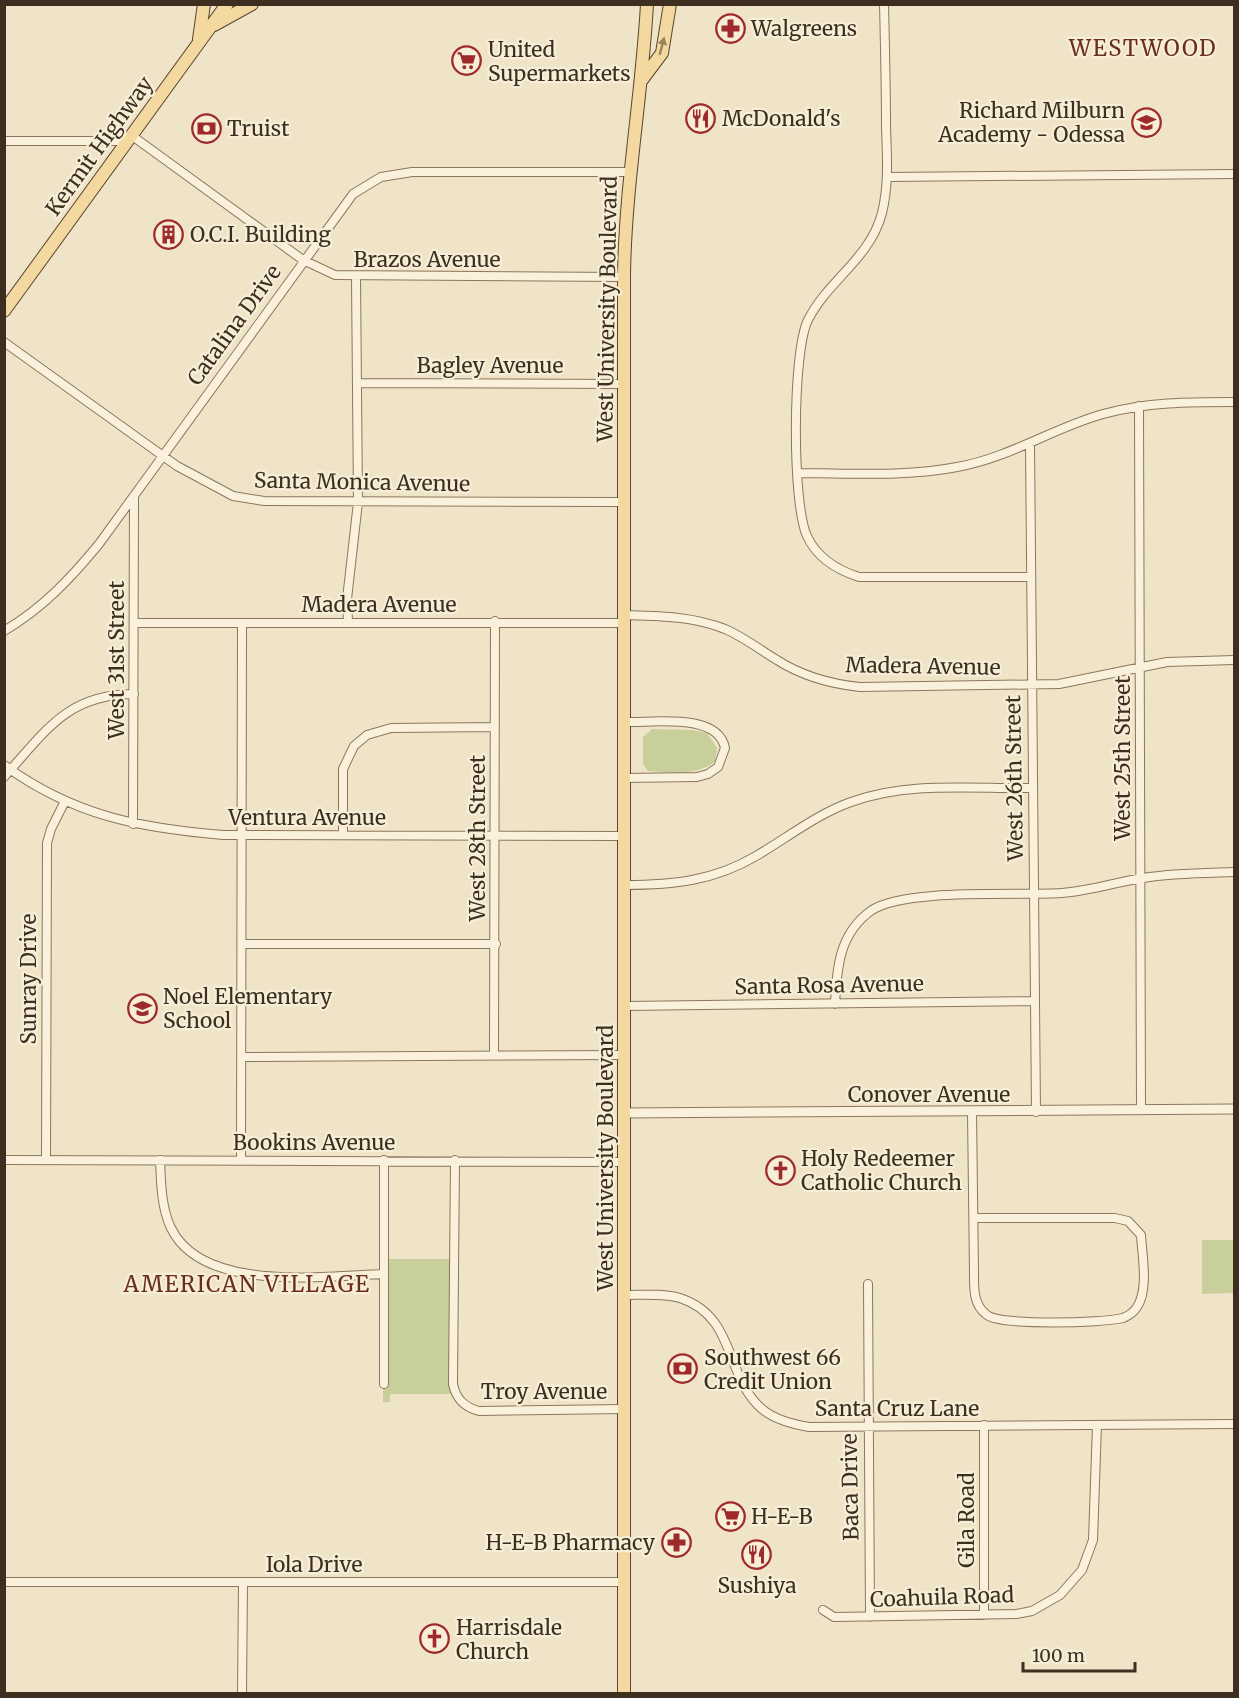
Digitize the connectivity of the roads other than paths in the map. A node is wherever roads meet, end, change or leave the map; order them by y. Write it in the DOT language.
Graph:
graph roads {
  1 [pos="204,4"];
  2 [pos="227,4"];
  3 [pos="252,4"];
  4 [pos="647,4"];
  5 [pos="670,4"];
  6 [pos="884,4"];
  7 [pos="211,27"];
  8 [pos="199,41"];
  9 [pos="641,82"];
  10 [pos="129,138"];
  11 [pos="4,141"];
  12 [pos="630,172"];
  13 [pos="1234,174"];
  14 [pos="887,177"];
  15 [pos="303,260"];
  16 [pos="356,277"];
  17 [pos="624,277"];
  18 [pos="4,311"];
  19 [pos="4,342"];
  20 [pos="357,383"];
  21 [pos="624,384"];
  22 [pos="1234,402"];
  23 [pos="1139,406"];
  24 [pos="1030,444"];
  25 [pos="163,455"];
  26 [pos="798,473"];
  27 [pos="134,497"];
  28 [pos="358,502"];
  29 [pos="623,502"];
  30 [pos="1031,577"];
  31 [pos="624,619"];
  32 [pos="495,621"];
  33 [pos="348,622"];
  34 [pos="134,623"];
  35 [pos="242,623"];
  36 [pos="4,631"];
  37 [pos="1234,660"];
  38 [pos="1140,667"];
  39 [pos="1030,686"];
  40 [pos="134,694"];
  41 [pos="624,723"];
  42 [pos="495,727"];
  43 [pos="8,768"];
  44 [pos="4,777"];
  45 [pos="624,778"];
  46 [pos="1033,788"];
  47 [pos="65,801"];
  48 [pos="133,824"];
  49 [pos="495,834"];
  50 [pos="242,835"];
  51 [pos="343,835"];
  52 [pos="624,836"];
  53 [pos="1234,872"];
  54 [pos="1141,878"];
  55 [pos="624,885"];
  56 [pos="1034,895"];
  57 [pos="242,944"];
  58 [pos="495,944"];
  59 [pos="1035,1000"];
  60 [pos="835,1004"];
  61 [pos="624,1006"];
  62 [pos="494,1055"];
  63 [pos="624,1055"];
  64 [pos="241,1057"];
  65 [pos="1234,1109"];
  66 [pos="1141,1110"];
  67 [pos="972,1112"];
  68 [pos="1036,1112"];
  69 [pos="625,1113"];
  70 [pos="4,1160"];
  71 [pos="46,1160"];
  72 [pos="160,1160"];
  73 [pos="242,1160"];
  74 [pos="384,1160"];
  75 [pos="455,1160"];
  76 [pos="624,1162"];
  77 [pos="974,1218"];
  78 [pos="384,1274"];
  79 [pos="868,1284"];
  80 [pos="625,1295"];
  81 [pos="384,1384"];
  82 [pos="625,1409"];
  83 [pos="1234,1424"];
  84 [pos="984,1425"];
  85 [pos="1097,1425"];
  86 [pos="867,1427"];
  87 [pos="4,1582"];
  88 [pos="243,1582"];
  89 [pos="624,1582"];
  90 [pos="822,1610"];
  91 [pos="984,1615"];
  92 [pos="870,1617"];
  93 [pos="242,1694"];
  94 [pos="624,1694"];
  1 -- 8 [label="main road"];
  2 -- 7 [label="main road, Kermit Highway"];
  3 -- 7 [label="main road"];
  4 -- 9 [label="main road, West University Boulevard"];
  9 -- 5 [label="main road, one-way"];
  6 -- 14 [label="street"];
  7 -- 8 [label="main road, Kermit Highway"];
  8 -- 10 [label="main road, Kermit Highway"];
  9 -- 12 [label="main road, West University Boulevard"];
  10 -- 11 [label="street"];
  10 -- 15 [label="street, Brazos Avenue"];
  10 -- 18 [label="main road, Kermit Highway"];
  12 -- 15 [label="street, Catalina Drive"];
  12 -- 17 [label="main road, West University Boulevard"];
  13 -- 14 [label="street"];
  14 -- 26 [label="street"];
  15 -- 16 [label="street, Brazos Avenue"];
  15 -- 25 [label="street, Catalina Drive"];
  16 -- 17 [label="street, Brazos Avenue"];
  16 -- 20 [label="street"];
  17 -- 21 [label="main road, West University Boulevard"];
  19 -- 25 [label="street, Santa Monica Avenue"];
  20 -- 21 [label="street, Bagley Avenue"];
  20 -- 28 [label="street"];
  21 -- 29 [label="main road, West University Boulevard"];
  22 -- 23 [label="street"];
  23 -- 24 [label="street"];
  23 -- 38 [label="street, West 25th Street"];
  24 -- 26 [label="street"];
  24 -- 30 [label="street, West 26th Street"];
  25 -- 27 [label="street, Catalina Drive"];
  25 -- 28 [label="street, Santa Monica Avenue"];
  26 -- 30 [label="street"];
  27 -- 34 [label="street, West 31st Street"];
  27 -- 36 [label="street, Catalina Drive"];
  28 -- 29 [label="street, Santa Monica Avenue"];
  28 -- 33 [label="street"];
  29 -- 31 [label="main road, West University Boulevard"];
  30 -- 39 [label="street, West 26th Street"];
  31 -- 32 [label="street, Madera Avenue"];
  31 -- 39 [label="street, Madera Avenue"];
  31 -- 41 [label="main road, West University Boulevard"];
  32 -- 33 [label="street, Madera Avenue"];
  32 -- 42 [label="street, West 28th Street"];
  33 -- 35 [label="street, Madera Avenue"];
  34 -- 35 [label="street, Madera Avenue"];
  34 -- 40 [label="street, West 31st Street"];
  35 -- 50 [label="street"];
  37 -- 38 [label="street, Madera Avenue"];
  38 -- 39 [label="street, Madera Avenue"];
  38 -- 54 [label="street, West 25th Street"];
  39 -- 46 [label="street, West 26th Street"];
  40 -- 43 [label="street"];
  40 -- 48 [label="street, West 31st Street"];
  41 -- 45 [label="main road, West University Boulevard"];
  41 -- 45 [label="street"];
  42 -- 49 [label="street, West 28th Street"];
  42 -- 51 [label="street"];
  43 -- 44 [label="street"];
  43 -- 47 [label="street, Ventura Avenue"];
  45 -- 52 [label="main road, West University Boulevard"];
  46 -- 55 [label="street"];
  46 -- 56 [label="street, West 26th Street"];
  47 -- 48 [label="street, Ventura Avenue"];
  47 -- 71 [label="street, Sunray Drive"];
  48 -- 50 [label="street, Ventura Avenue"];
  49 -- 51 [label="street, Ventura Avenue"];
  49 -- 52 [label="street, Ventura Avenue"];
  49 -- 58 [label="street, West 28th Street"];
  50 -- 51 [label="street, Ventura Avenue"];
  50 -- 57 [label="street"];
  52 -- 55 [label="main road, West University Boulevard"];
  53 -- 54 [label="street"];
  54 -- 56 [label="street"];
  54 -- 66 [label="street, West 25th Street"];
  55 -- 61 [label="main road, West University Boulevard"];
  56 -- 59 [label="street, West 26th Street"];
  56 -- 60 [label="street"];
  57 -- 58 [label="street"];
  57 -- 64 [label="street"];
  58 -- 62 [label="street, West 28th Street"];
  59 -- 60 [label="street, Santa Rosa Avenue"];
  59 -- 68 [label="street, West 26th Street"];
  60 -- 61 [label="street, Santa Rosa Avenue"];
  61 -- 63 [label="main road, West University Boulevard"];
  62 -- 63 [label="street"];
  62 -- 64 [label="street"];
  63 -- 69 [label="main road, West University Boulevard"];
  64 -- 73 [label="street"];
  65 -- 66 [label="street, Conover Avenue"];
  66 -- 68 [label="street, Conover Avenue"];
  67 -- 68 [label="street, Conover Avenue"];
  67 -- 69 [label="street, Conover Avenue"];
  67 -- 77 [label="street"];
  69 -- 76 [label="main road, West University Boulevard"];
  70 -- 71 [label="street, Bookins Avenue"];
  71 -- 72 [label="street, Bookins Avenue"];
  72 -- 73 [label="street, Bookins Avenue"];
  72 -- 78 [label="street"];
  73 -- 74 [label="street, Bookins Avenue"];
  74 -- 75 [label="street, Bookins Avenue"];
  74 -- 78 [label="street"];
  75 -- 76 [label="street, Bookins Avenue"];
  75 -- 82 [label="street, Troy Avenue"];
  76 -- 80 [label="main road, West University Boulevard"];
  77 -- 77 [label="street"];
  78 -- 81 [label="street"];
  79 -- 86 [label="street, Baca Drive"];
  80 -- 82 [label="main road, West University Boulevard"];
  80 -- 86 [label="street, Santa Cruz Lane"];
  82 -- 89 [label="main road, West University Boulevard"];
  83 -- 85 [label="street, Santa Cruz Lane"];
  84 -- 85 [label="street, Santa Cruz Lane"];
  84 -- 86 [label="street, Santa Cruz Lane"];
  84 -- 91 [label="street, Gila Road"];
  85 -- 91 [label="street, Coahuila Road"];
  86 -- 92 [label="street, Baca Drive"];
  87 -- 88 [label="street, Iola Drive"];
  88 -- 89 [label="street, Iola Drive"];
  88 -- 93 [label="street"];
  89 -- 94 [label="main road, West University Boulevard"];
  90 -- 92 [label="street, Coahuila Road"];
  91 -- 92 [label="street, Coahuila Road"];
}
